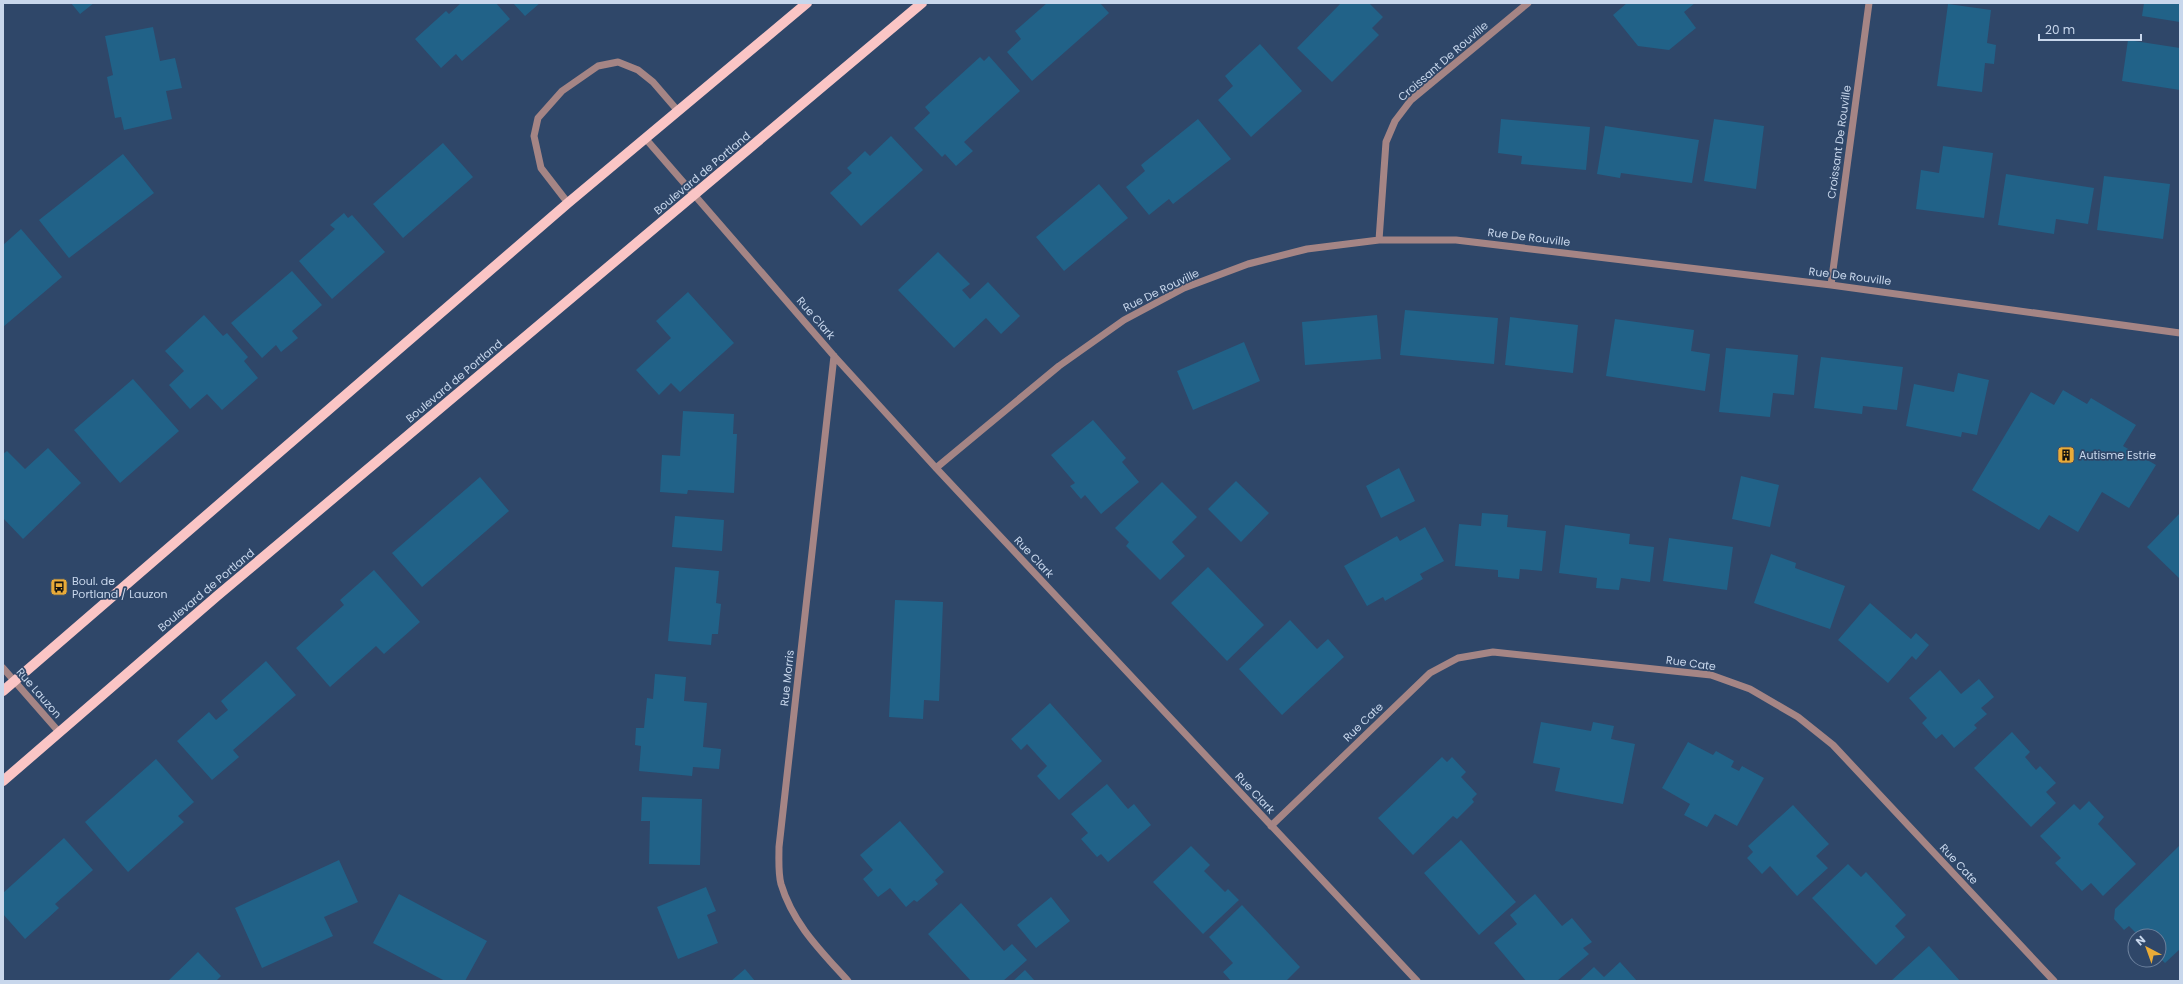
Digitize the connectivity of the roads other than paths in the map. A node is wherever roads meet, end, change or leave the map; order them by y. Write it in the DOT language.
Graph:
graph roads {
  1 [pos="807,3"];
  2 [pos="922,3"];
  3 [pos="1528,3"];
  4 [pos="1869,3"];
  5 [pos="678,111"];
  6 [pos="645,138"];
  7 [pos="695,195"];
  8 [pos="568,203"];
  9 [pos="1379,240"];
  10 [pos="1831,284"];
  11 [pos="2180,333"];
  12 [pos="834,356"];
  13 [pos="936,468"];
  14 [pos="3,668"];
  15 [pos="14,681"];
  16 [pos="3,691"];
  17 [pos="59,732"];
  18 [pos="3,781"];
  19 [pos="1271,826"];
  20 [pos="848,981"];
  21 [pos="1417,981"];
  22 [pos="2054,981"];
  1 -- 5 [label="main road"];
  2 -- 7 [label="main road, Boulevard de Portland"];
  3 -- 9 [label="street, Croissant De Rouville"];
  4 -- 10 [label="street, Croissant De Rouville"];
  5 -- 6 [label="main road"];
  5 -- 8 [label="street"];
  6 -- 7 [label="street, Rue Clark"];
  6 -- 8 [label="main road"];
  7 -- 12 [label="street, Rue Clark"];
  7 -- 17 [label="main road, Boulevard de Portland"];
  8 -- 15 [label="main road"];
  9 -- 10 [label="street, Rue De Rouville"];
  9 -- 13 [label="street, Rue De Rouville"];
  10 -- 11 [label="street, Rue De Rouville"];
  12 -- 13 [label="street, Rue Clark"];
  12 -- 20 [label="street, Rue Morris"];
  13 -- 19 [label="street, Rue Clark"];
  14 -- 15 [label="street, Rue Lauzon"];
  15 -- 16 [label="main road"];
  15 -- 17 [label="street, Rue Lauzon"];
  17 -- 18 [label="main road, Boulevard de Portland"];
  19 -- 21 [label="street, Rue Clark"];
  19 -- 22 [label="street, Rue Cate"];
}
